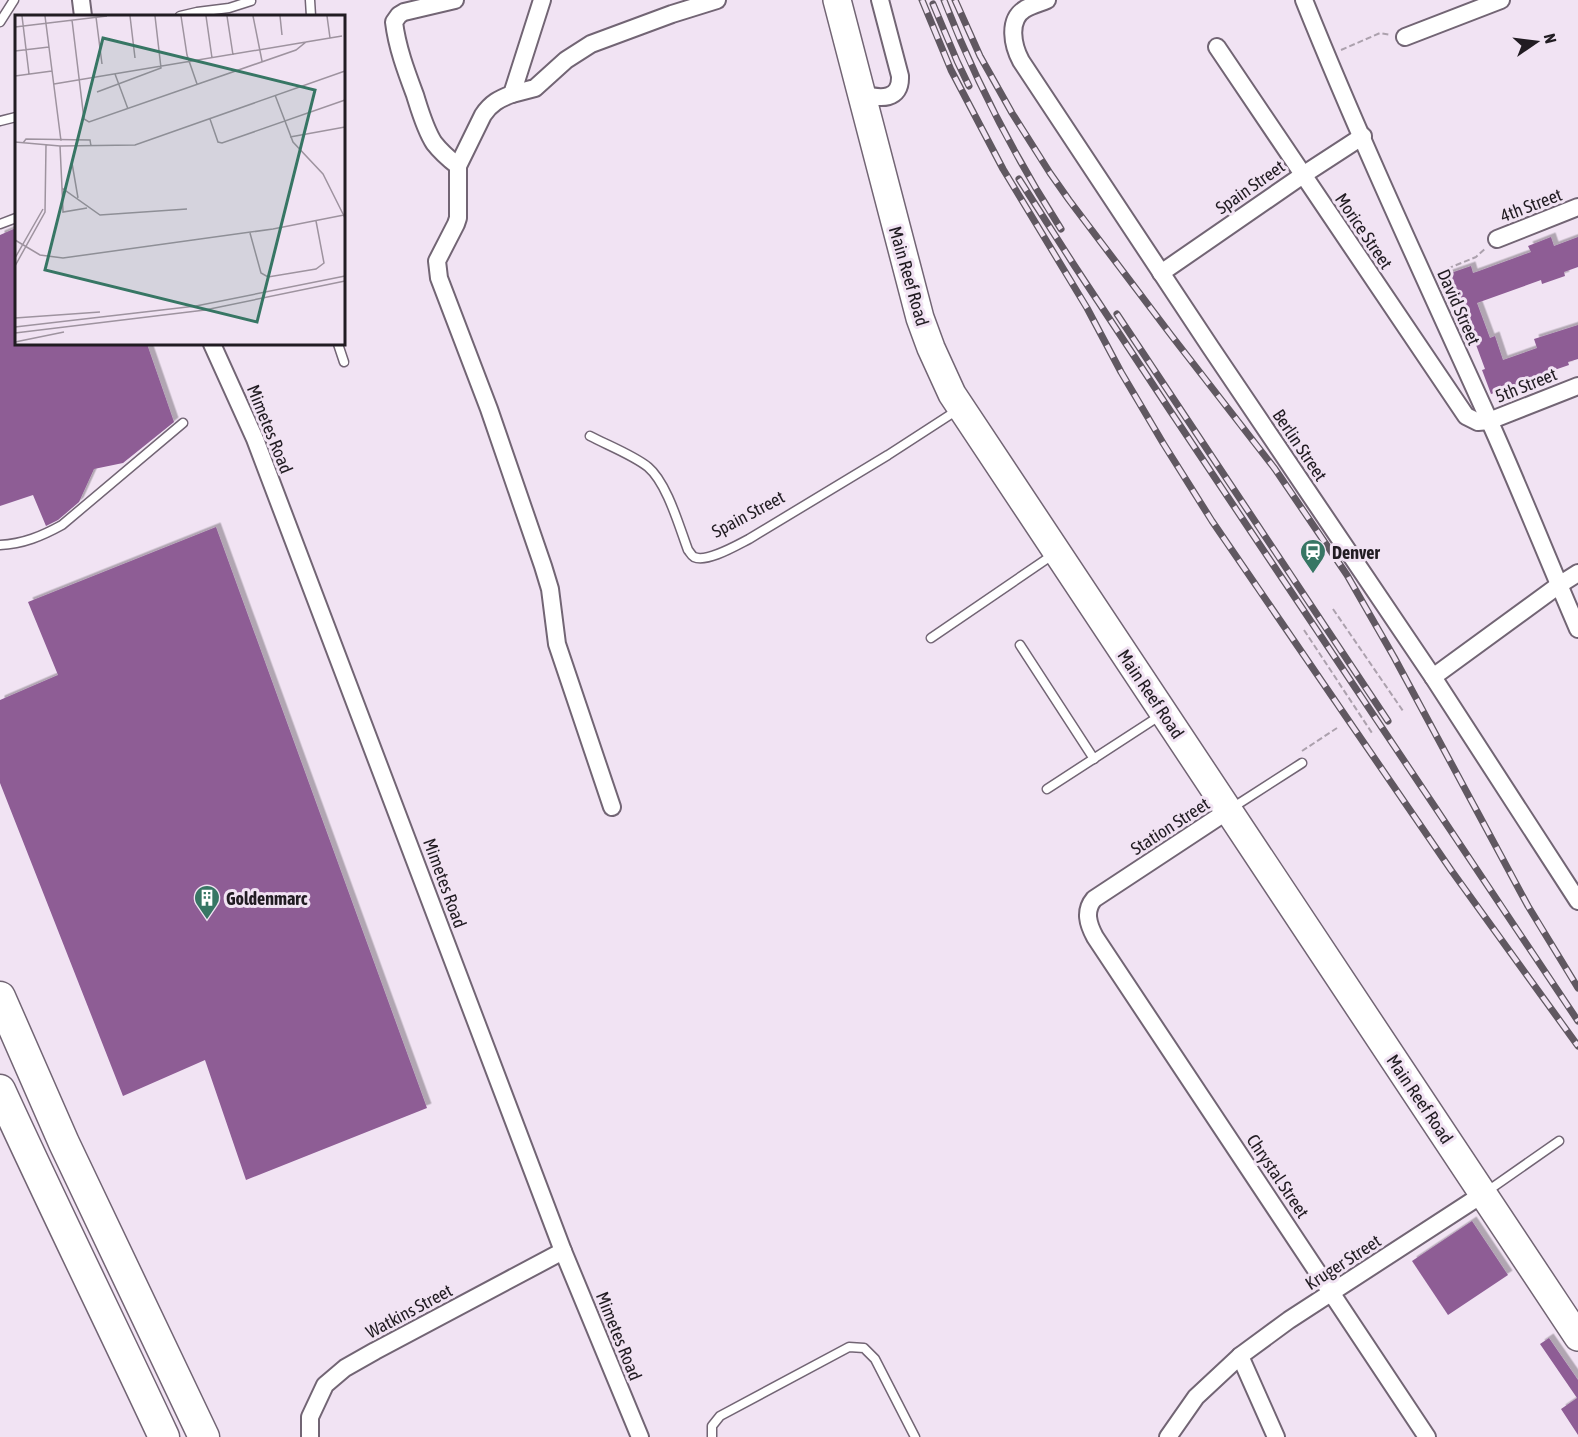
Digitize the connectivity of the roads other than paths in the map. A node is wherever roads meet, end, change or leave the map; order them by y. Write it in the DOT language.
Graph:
graph roads {
  1 [pos="15,0"];
  2 [pos="81,0"];
  3 [pos="310,0"];
  4 [pos="455,0"];
  5 [pos="542,0"];
  6 [pos="717,0"];
  7 [pos="837,0"];
  8 [pos="880,0"];
  9 [pos="1047,0"];
  10 [pos="1305,0"];
  11 [pos="1501,0"];
  12 [pos="251,1"];
  13 [pos="83,15"];
  14 [pos="186,15"];
  15 [pos="311,15"];
  16 [pos="0,22"];
  17 [pos="1405,37"];
  18 [pos="1217,47"];
  19 [pos="512,94"];
  20 [pos="862,94"];
  21 [pos="15,117"];
  22 [pos="0,121"];
  23 [pos="1363,136"];
  24 [pos="458,166"];
  25 [pos="1303,175"];
  26 [pos="1578,207"];
  27 [pos="15,218"];
  28 [pos="0,224"];
  29 [pos="1497,238"];
  30 [pos="1161,273"];
  31 [pos="212,345"];
  32 [pos="338,345"];
  33 [pos="1457,352"];
  34 [pos="344,362"];
  35 [pos="1433,368"];
  36 [pos="1578,386"];
  37 [pos="961,408"];
  38 [pos="1489,421"];
  39 [pos="183,423"];
  40 [pos="590,436"];
  41 [pos="0,545"];
  42 [pos="1057,552"];
  43 [pos="1578,573"];
  44 [pos="1559,585"];
  45 [pos="1578,629"];
  46 [pos="932,638"];
  47 [pos="1020,645"];
  48 [pos="1433,677"];
  49 [pos="1164,713"];
  50 [pos="1094,759"];
  51 [pos="1302,763"];
  52 [pos="1047,789"];
  53 [pos="612,807"];
  54 [pos="1229,810"];
  55 [pos="1578,901"];
  56 [pos="1095,937"];
  57 [pos="0,997"];
  58 [pos="0,1090"];
  59 [pos="1558,1141"];
  60 [pos="1483,1194"];
  61 [pos="563,1251"];
  62 [pos="1332,1291"];
  63 [pos="1578,1336"];
  64 [pos="1240,1356"];
  65 [pos="164,1437"];
  66 [pos="204,1437"];
  67 [pos="309,1437"];
  68 [pos="640,1437"];
  69 [pos="712,1437"];
  70 [pos="915,1437"];
  71 [pos="1168,1437"];
  72 [pos="1276,1437"];
  73 [pos="1427,1437"];
  1 -- 16 [label="lane"];
  2 -- 13 [label="street"];
  3 -- 15 [label="lane"];
  4 -- 24 [label="street"];
  5 -- 19 [label="street"];
  6 -- 19 [label="street"];
  7 -- 20 [label="main road, Main Reef Road"];
  8 -- 20 [label="street"];
  9 -- 30 [label="street, Berlin Street"];
  10 -- 23 [label="street, David Street"];
  11 -- 17 [label="street"];
  12 -- 14 [label="lane"];
  18 -- 25 [label="street, Morice Street"];
  19 -- 24 [label="street"];
  20 -- 37 [label="main road, Main Reef Road"];
  21 -- 22 [label="lane"];
  23 -- 25 [label="street, Spain Street"];
  23 -- 33 [label="street, David Street"];
  24 -- 53 [label="street"];
  25 -- 30 [label="street, Spain Street"];
  25 -- 35 [label="street, Morice Street"];
  26 -- 29 [label="street, 4th Street"];
  27 -- 28 [label="lane"];
  30 -- 48 [label="street, Berlin Street"];
  31 -- 61 [label="street, Mimetes Road"];
  32 -- 34 [label="lane"];
  33 -- 35 [label="street"];
  33 -- 38 [label="street, David Street"];
  35 -- 38 [label="street, Morice Street"];
  36 -- 38 [label="street, 5th Street"];
  37 -- 40 [label="lane, Spain Street"];
  37 -- 42 [label="main road, Main Reef Road"];
  38 -- 44 [label="street, David Street"];
  39 -- 41 [label="lane"];
  42 -- 46 [label="lane"];
  42 -- 49 [label="main road, Main Reef Road"];
  43 -- 44 [label="street"];
  44 -- 45 [label="street, David Street"];
  44 -- 48 [label="street"];
  47 -- 50 [label="lane"];
  48 -- 55 [label="street, Berlin Street"];
  49 -- 50 [label="lane"];
  49 -- 54 [label="main road, Main Reef Road"];
  50 -- 52 [label="lane"];
  51 -- 54 [label="lane, Station Street"];
  54 -- 56 [label="street, Station Street"];
  54 -- 60 [label="main road, Main Reef Road"];
  56 -- 62 [label="street, Chrystal Street"];
  57 -- 66 [label="highway"];
  58 -- 65 [label="highway"];
  59 -- 60 [label="lane, Kruger Street"];
  60 -- 62 [label="street, Kruger Street"];
  60 -- 63 [label="main road, Main Reef Road"];
  61 -- 67 [label="street, Watkins Street"];
  61 -- 68 [label="street, Mimetes Road"];
  62 -- 64 [label="street, Kruger Street"];
  62 -- 73 [label="street, Chrystal Street"];
  64 -- 71 [label="street, Kruger Street"];
  64 -- 72 [label="street"];
  69 -- 70 [label="lane"];
}
